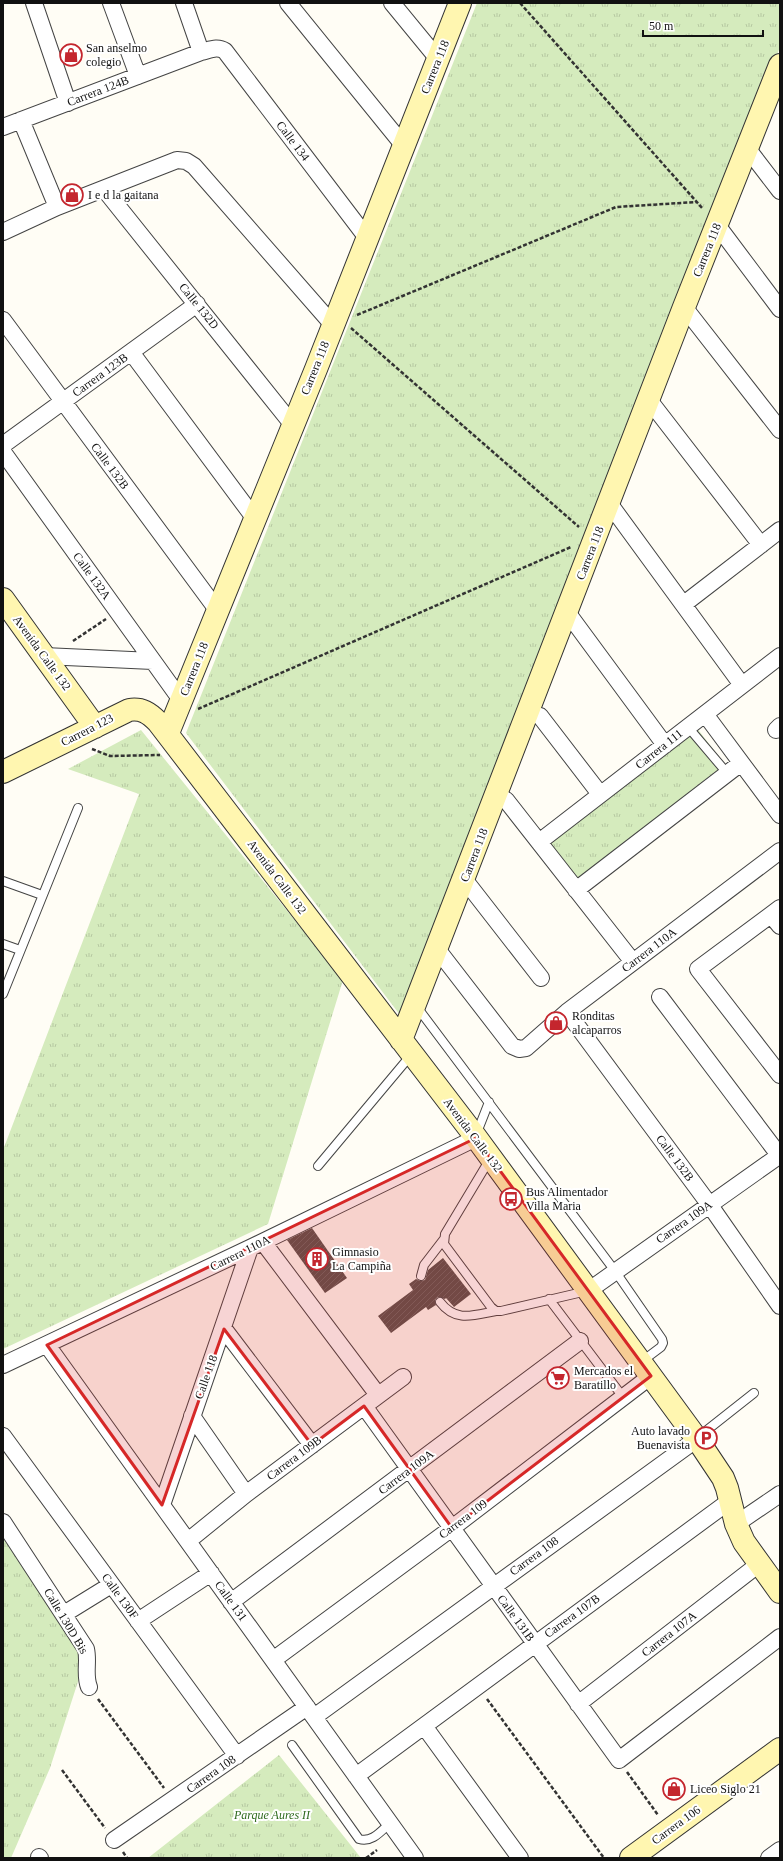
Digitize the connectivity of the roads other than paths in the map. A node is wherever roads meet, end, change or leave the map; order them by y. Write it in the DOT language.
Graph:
graph roads {
  1 [pos="34,3"];
  2 [pos="111,3"];
  3 [pos="184,3"];
  4 [pos="288,3"];
  5 [pos="392,3"];
  6 [pos="460,3"];
  7 [pos="209,50"];
  8 [pos="438,59"];
  9 [pos="780,65"];
  10 [pos="138,76"];
  11 [pos="68,102"];
  12 [pos="21,120"];
  13 [pos="3,127"];
  14 [pos="404,146"];
  15 [pos="747,148"];
  16 [pos="104,189"];
  17 [pos="780,191"];
  18 [pos="56,207"];
  19 [pos="717,224"];
  20 [pos="3,232"];
  21 [pos="367,238"];
  22 [pos="198,304"];
  23 [pos="684,307"];
  24 [pos="780,309"];
  25 [pos="3,320"];
  26 [pos="338,323"];
  27 [pos="131,352"];
  28 [pos="648,400"];
  29 [pos="62,402"];
  30 [pos="292,424"];
  31 [pos="780,430"];
  32 [pos="3,446"];
  33 [pos="3,452"];
  34 [pos="609,503"];
  35 [pos="255,519"];
  36 [pos="780,530"];
  37 [pos="761,544"];
  38 [pos="3,599"];
  39 [pos="684,604"];
  40 [pos="218,611"];
  41 [pos="567,612"];
  42 [pos="44,656"];
  43 [pos="780,656"];
  44 [pos="153,661"];
  45 [pos="742,685"];
  46 [pos="705,714"];
  47 [pos="540,716"];
  48 [pos="174,717"];
  49 [pos="95,727"];
  50 [pos="688,727"];
  51 [pos="664,745"];
  52 [pos="741,763"];
  53 [pos="3,772"];
  54 [pos="727,773"];
  55 [pos="600,794"];
  56 [pos="506,800"];
  57 [pos="78,808"];
  58 [pos="780,815"];
  59 [pos="539,842"];
  60 [pos="780,851"];
  61 [pos="464,879"];
  62 [pos="3,881"];
  63 [pos="576,890"];
  64 [pos="42,895"];
  65 [pos="777,916"];
  66 [pos="3,944"];
  67 [pos="437,949"];
  68 [pos="20,950"];
  69 [pos="633,962"];
  70 [pos="541,978"];
  71 [pos="3,994"];
  72 [pos="660,997"];
  73 [pos="415,1005"];
  74 [pos="566,1012"];
  75 [pos="407,1047"];
  76 [pos="780,1075"];
  77 [pos="489,1102"];
  78 [pos="476,1138"];
  79 [pos="780,1155"];
  80 [pos="491,1158"];
  81 [pos="318,1166"];
  82 [pos="709,1204"];
  83 [pos="444,1239"];
  84 [pos="257,1245"];
  85 [pos="615,1271"];
  86 [pos="421,1276"];
  87 [pos="588,1291"];
  88 [pos="548,1299"];
  89 [pos="440,1302"];
  90 [pos="780,1306"];
  91 [pos="496,1311"];
  92 [pos="224,1328"];
  93 [pos="580,1341"];
  94 [pos="47,1345"];
  95 [pos="3,1365"];
  96 [pos="646,1369"];
  97 [pos="403,1377"];
  98 [pos="754,1393"];
  99 [pos="378,1395"];
  100 [pos="623,1397"];
  101 [pos="364,1406"];
  102 [pos="192,1416"];
  103 [pos="3,1436"];
  104 [pos="697,1439"];
  105 [pos="312,1445"];
  106 [pos="410,1470"];
  107 [pos="246,1494"];
  108 [pos="778,1499"];
  109 [pos="731,1500"];
  110 [pos="162,1506"];
  111 [pos="3,1522"];
  112 [pos="736,1524"];
  113 [pos="452,1528"];
  114 [pos="188,1541"];
  115 [pos="759,1564"];
  116 [pos="211,1573"];
  117 [pos="112,1585"];
  118 [pos="493,1586"];
  119 [pos="780,1592"];
  120 [pos="231,1602"];
  121 [pos="64,1614"];
  122 [pos="138,1621"];
  123 [pos="780,1637"];
  124 [pos="535,1643"];
  125 [pos="273,1660"];
  126 [pos="89,1687"];
  127 [pos="578,1704"];
  128 [pos="310,1712"];
  129 [pos="424,1726"];
  130 [pos="292,1745"];
  131 [pos="780,1749"];
  132 [pos="237,1756"];
  133 [pos="356,1776"];
  134 [pos="390,1823"];
  135 [pos="114,1840"];
  136 [pos="780,1850"];
  137 [pos="415,1858"];
  138 [pos="520,1858"];
  139 [pos="631,1858"];
  140 [pos="769,1858"];
  1 -- 11 [label="street"];
  2 -- 10 [label="street"];
  3 -- 7 [label="street"];
  4 -- 14 [label="street"];
  5 -- 8 [label="street"];
  6 -- 8 [label="street, Carrera 118"];
  7 -- 10 [label="street, Carrera 124B"];
  7 -- 21 [label="street, Calle 134"];
  8 -- 14 [label="street, Carrera 118"];
  9 -- 15 [label="street, Carrera 118"];
  10 -- 11 [label="street, Carrera 124B"];
  11 -- 12 [label="street, Carrera 124B"];
  12 -- 13 [label="street, Carrera 124B"];
  12 -- 18 [label="street"];
  14 -- 21 [label="street, Carrera 118"];
  15 -- 17 [label="street"];
  15 -- 19 [label="street, Carrera 118"];
  16 -- 18 [label="street"];
  16 -- 22 [label="street, Calle 132D"];
  16 -- 26 [label="street"];
  18 -- 20 [label="street"];
  19 -- 23 [label="street, Carrera 118"];
  19 -- 24 [label="street"];
  21 -- 26 [label="street, Carrera 118"];
  22 -- 27 [label="street, Carrera 123B"];
  22 -- 30 [label="street, Calle 132D"];
  23 -- 28 [label="street, Carrera 118"];
  23 -- 31 [label="street"];
  25 -- 29 [label="street, Calle 132B"];
  26 -- 30 [label="street, Carrera 118"];
  27 -- 29 [label="street, Carrera 123B"];
  27 -- 35 [label="street"];
  28 -- 34 [label="street, Carrera 118"];
  28 -- 37 [label="street"];
  29 -- 32 [label="street, Carrera 123B"];
  29 -- 40 [label="street, Calle 132B"];
  30 -- 35 [label="street, Carrera 118"];
  33 -- 44 [label="street, Calle 132A"];
  34 -- 39 [label="street"];
  34 -- 41 [label="street, Carrera 118"];
  35 -- 40 [label="street, Carrera 118"];
  36 -- 37 [label="street"];
  37 -- 39 [label="street"];
  38 -- 42 [label="street, Avenida Calle 132"];
  39 -- 45 [label="street"];
  40 -- 48 [label="street, Carrera 118"];
  41 -- 51 [label="street"];
  41 -- 61 [label="street, Carrera 118"];
  42 -- 44 [label="street"];
  42 -- 49 [label="street, Avenida Calle 132"];
  43 -- 45 [label="street, Carrera 111"];
  44 -- 48 [label="street, Calle 132A"];
  45 -- 46 [label="street, Carrera 111"];
  46 -- 50 [label="street, Carrera 111"];
  46 -- 52 [label="street"];
  47 -- 55 [label="street"];
  48 -- 49 [label="street, Carrera 123"];
  48 -- 75 [label="street, Avenida Calle 132"];
  49 -- 53 [label="street, Carrera 123"];
  50 -- 51 [label="street, Carrera 111"];
  50 -- 54 [label="lane"];
  51 -- 55 [label="street, Carrera 111"];
  52 -- 54 [label="street"];
  52 -- 58 [label="street"];
  54 -- 63 [label="street"];
  55 -- 59 [label="street, Carrera 111"];
  56 -- 59 [label="street"];
  57 -- 64 [label="lane"];
  59 -- 63 [label="street"];
  60 -- 69 [label="street, Carrera 110A"];
  61 -- 67 [label="street, Carrera 118"];
  61 -- 70 [label="street"];
  62 -- 64 [label="lane"];
  63 -- 69 [label="street"];
  64 -- 68 [label="lane"];
  65 -- 76 [label="street"];
  66 -- 68 [label="lane"];
  67 -- 73 [label="street, Carrera 118"];
  67 -- 74 [label="street, Carrera 110A"];
  68 -- 71 [label="lane"];
  69 -- 74 [label="street, Carrera 110A"];
  72 -- 79 [label="street"];
  73 -- 75 [label="street, Carrera 118"];
  73 -- 77 [label="lane"];
  74 -- 82 [label="street, Calle 132B"];
  75 -- 78 [label="street, Avenida Calle 132"];
  75 -- 81 [label="lane"];
  77 -- 78 [label="lane"];
  77 -- 85 [label="lane"];
  78 -- 80 [label="street, Avenida Calle 132"];
  78 -- 84 [label="street, Carrera 110A"];
  79 -- 82 [label="street, Carrera 109A"];
  80 -- 83 [label="lane"];
  80 -- 87 [label="street, Avenida Calle 132"];
  82 -- 85 [label="street, Carrera 109A"];
  82 -- 90 [label="street, Calle 132B"];
  83 -- 86 [label="lane"];
  83 -- 91 [label="lane"];
  84 -- 92 [label="street, Calle 118"];
  84 -- 94 [label="street, Carrera 110A"];
  84 -- 99 [label="street"];
  85 -- 87 [label="street, Carrera 109A"];
  85 -- 96 [label="lane"];
  87 -- 88 [label="lane"];
  87 -- 96 [label="street, Avenida Calle 132"];
  88 -- 91 [label="lane"];
  88 -- 93 [label="lane"];
  89 -- 91 [label="lane"];
  92 -- 102 [label="street, Calle 118"];
  92 -- 105 [label="street"];
  93 -- 100 [label="lane"];
  93 -- 106 [label="street, Carrera 109A"];
  94 -- 95 [label="street, Carrera 110A"];
  94 -- 110 [label="street, Calle 131"];
  96 -- 100 [label="street, Carrera 109"];
  96 -- 104 [label="street, Avenida Calle 132"];
  97 -- 99 [label="street, Carrera 109B"];
  98 -- 104 [label="lane"];
  99 -- 101 [label="street, Carrera 109B"];
  100 -- 113 [label="street, Carrera 109"];
  101 -- 105 [label="street, Carrera 109B"];
  101 -- 106 [label="street, Calle 131B"];
  102 -- 107 [label="street"];
  102 -- 110 [label="street, Calle 118"];
  103 -- 117 [label="street, Calle 130F"];
  104 -- 109 [label="street, Avenida Calle 132"];
  104 -- 118 [label="street, Carrera 108"];
  105 -- 107 [label="street, Carrera 109B"];
  106 -- 113 [label="street, Calle 131B"];
  106 -- 120 [label="street, Carrera 109A"];
  107 -- 114 [label="street, Carrera 109B"];
  108 -- 112 [label="street"];
  109 -- 112 [label="street, Avenida Calle 132"];
  109 -- 124 [label="street, Carrera 107B"];
  110 -- 114 [label="street, Calle 131"];
  111 -- 121 [label="street, Calle 130D Bis"];
  112 -- 115 [label="street, Avenida Calle 132"];
  113 -- 118 [label="street, Calle 131B"];
  113 -- 125 [label="street, Carrera 109"];
  114 -- 116 [label="street, Calle 131"];
  115 -- 119 [label="street, Avenida Calle 132"];
  115 -- 127 [label="street, Carrera 107A"];
  116 -- 120 [label="street, Calle 131"];
  116 -- 122 [label="street"];
  117 -- 121 [label="street"];
  117 -- 122 [label="street, Calle 130F"];
  118 -- 124 [label="street, Calle 131B"];
  118 -- 128 [label="street, Carrera 108"];
  120 -- 125 [label="street, Calle 131"];
  121 -- 126 [label="street, Calle 130D Bis"];
  122 -- 132 [label="street, Calle 130F"];
  123 -- 127 [label="street, Calle 131B"];
  124 -- 127 [label="street, Calle 131B"];
  124 -- 129 [label="street, Carrera 107B"];
  125 -- 128 [label="street, Calle 131"];
  128 -- 132 [label="street, Carrera 108"];
  128 -- 133 [label="street, Calle 131"];
  129 -- 133 [label="street, Carrera 107B"];
  129 -- 138 [label="street"];
  130 -- 134 [label="lane"];
  131 -- 139 [label="street, Carrera 106"];
  132 -- 135 [label="street, Carrera 108"];
  133 -- 134 [label="street, Calle 131"];
  134 -- 137 [label="street, Calle 131"];
  136 -- 140 [label="street"];
}
